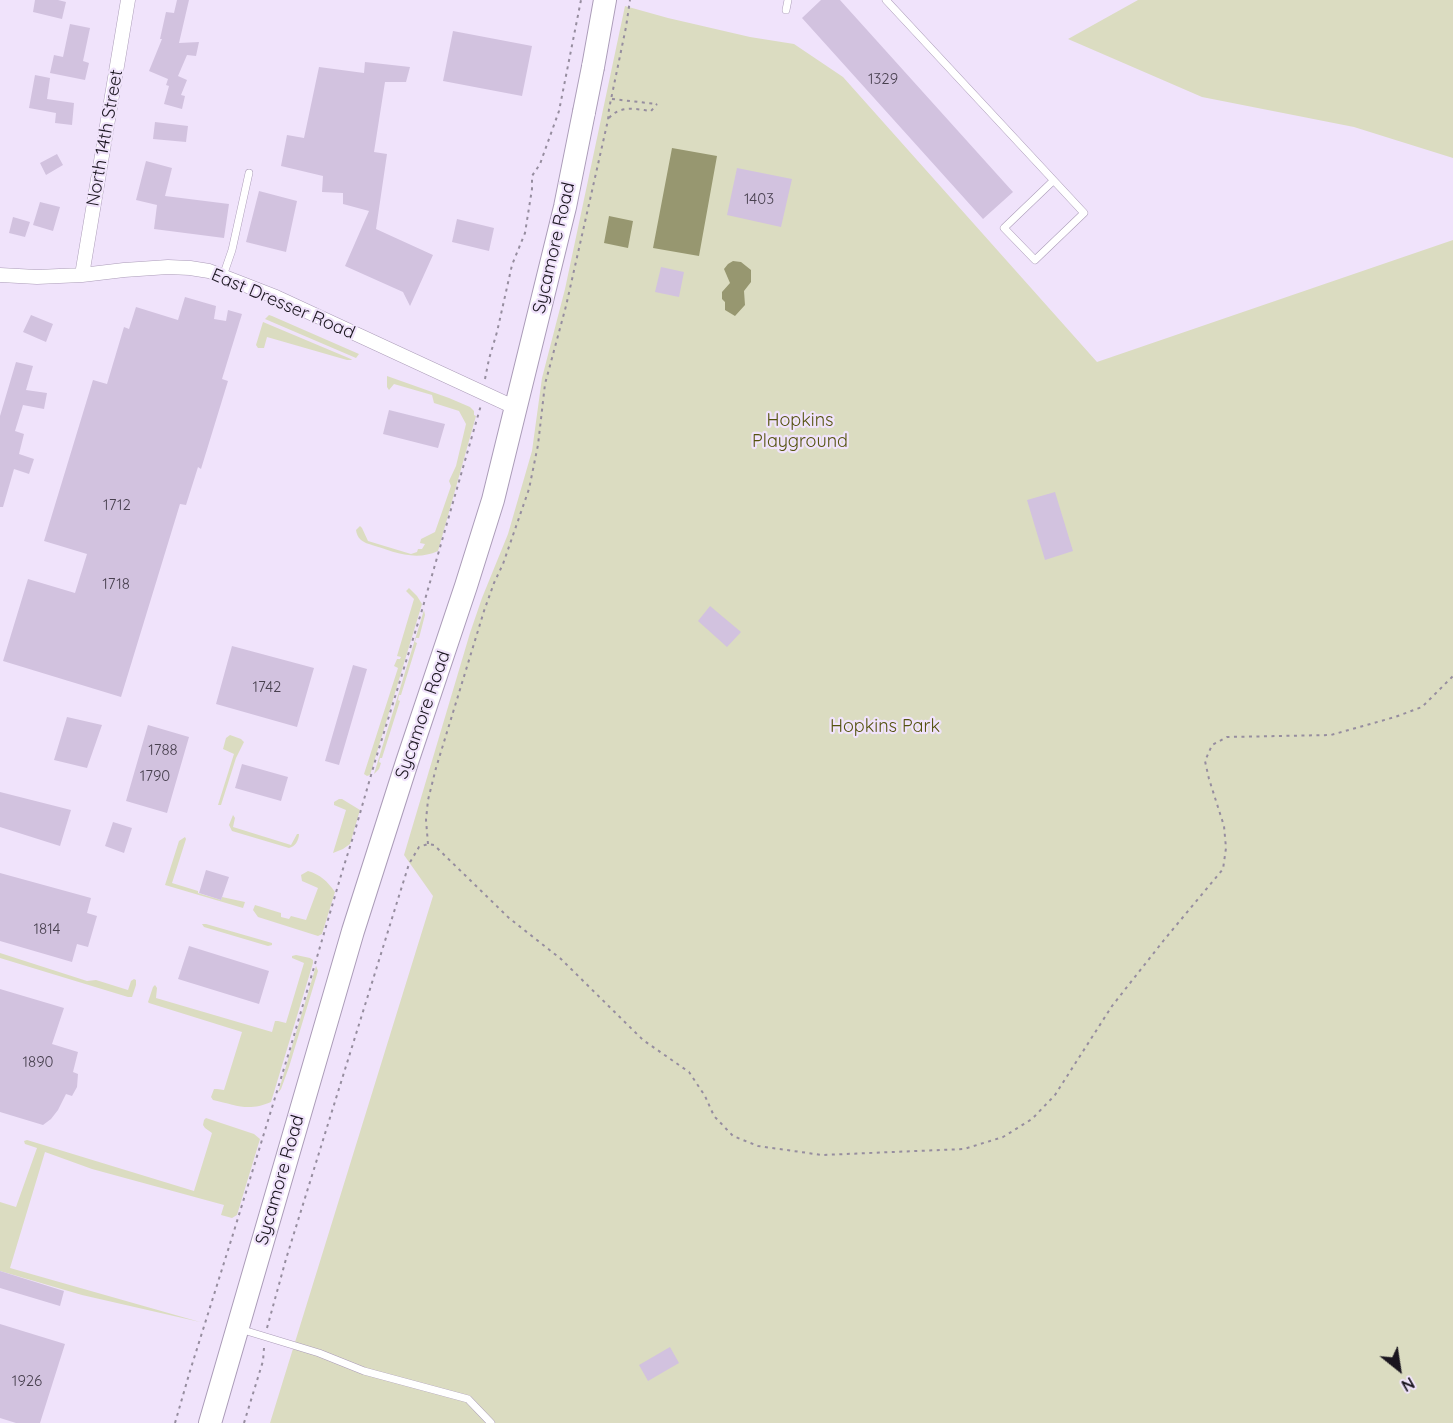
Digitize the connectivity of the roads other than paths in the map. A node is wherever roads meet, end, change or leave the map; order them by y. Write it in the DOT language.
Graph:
graph roads {
  1 [pos="128,0"];
  2 [pos="605,0"];
  3 [pos="788,0"];
  4 [pos="886,0"];
  5 [pos="786,10"];
  6 [pos="249,173"];
  7 [pos="1053,181"];
  8 [pos="2,275"];
  9 [pos="81,275"];
  10 [pos="223,276"];
  11 [pos="0,290"];
  12 [pos="516,408"];
  13 [pos="237,1328"];
  14 [pos="210,1423"];
  15 [pos="492,1423"];
  1 -- 9 [label="street, North 14th Street"];
  2 -- 12 [label="main road, Sycamore Road, bridge"];
  3 -- 5 [label="lane"];
  4 -- 7 [label="lane"];
  6 -- 10 [label="lane"];
  7 -- 7 [label="lane"];
  8 -- 9 [label="street, East Dresser Road"];
  8 -- 11 [label="street"];
  9 -- 10 [label="street, East Dresser Road"];
  10 -- 12 [label="street, East Dresser Road"];
  12 -- 13 [label="main road, Sycamore Road"];
  13 -- 14 [label="main road, Sycamore Road"];
  13 -- 15 [label="lane"];
}
